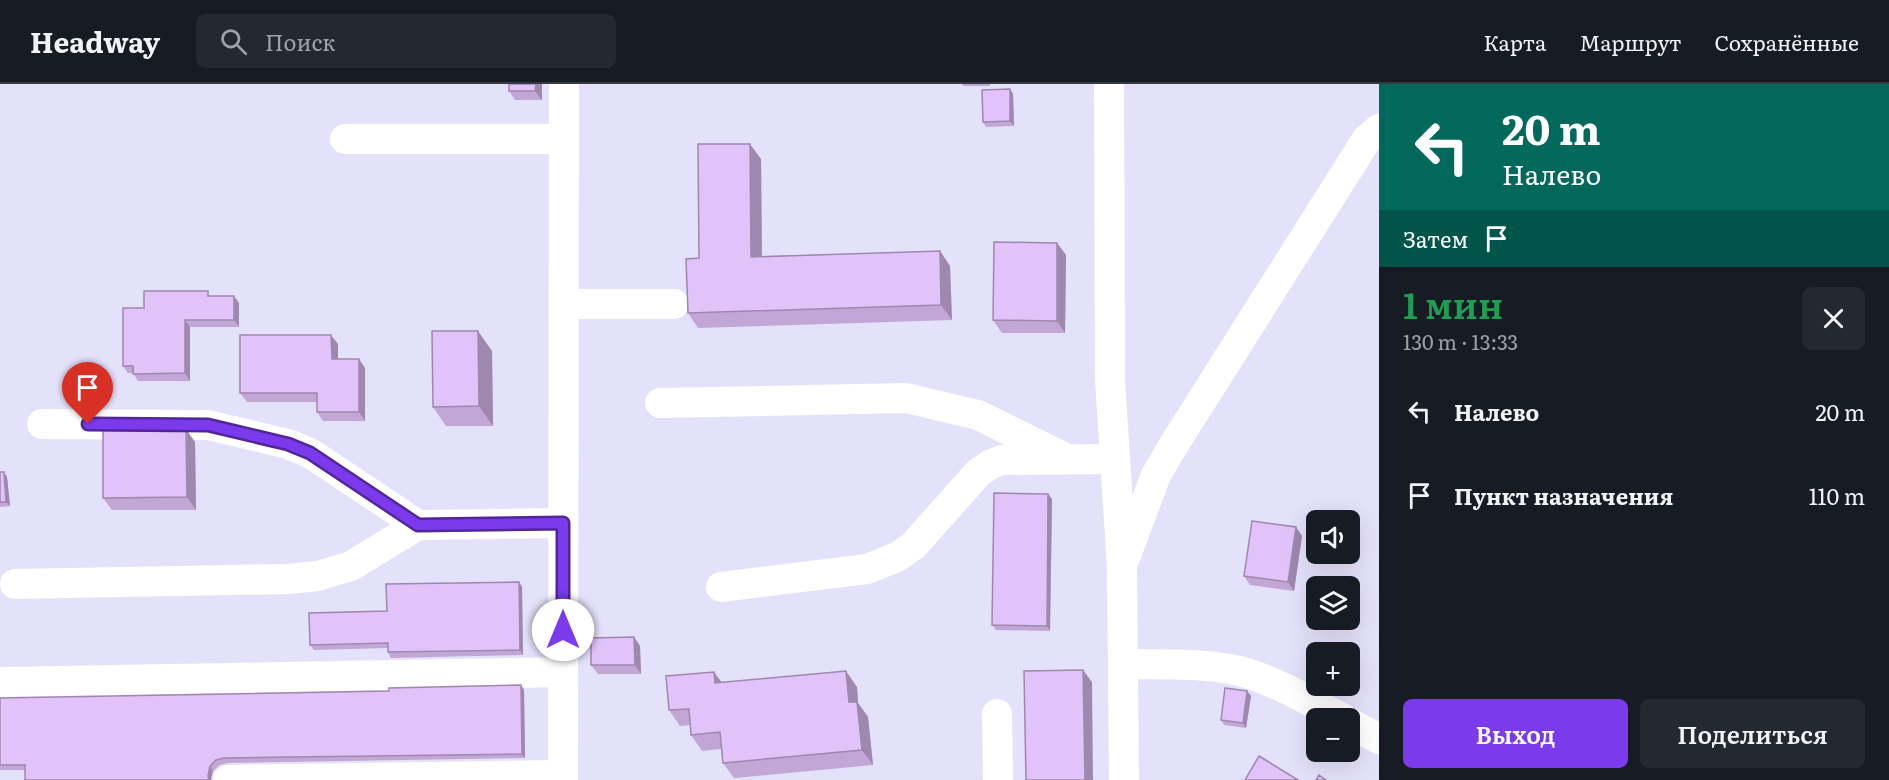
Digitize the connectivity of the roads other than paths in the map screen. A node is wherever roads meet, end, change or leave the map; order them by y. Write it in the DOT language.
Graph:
graph roads {
  1 [pos="564,84"];
  2 [pos="1109,84"];
  3 [pos="1379,129"];
  4 [pos="564,139"];
  5 [pos="345,140"];
  6 [pos="565,304"];
  7 [pos="674,304"];
  8 [pos="660,403"];
  9 [pos="42,424"];
  10 [pos="1067,459"];
  11 [pos="1114,459"];
  12 [pos="563,523"];
  13 [pos="418,525"];
  14 [pos="1122,567"];
  15 [pos="15,584"];
  16 [pos="721,587"];
  17 [pos="1124,664"];
  18 [pos="563,672"];
  19 [pos="0,682"];
  20 [pos="1324,708"];
  21 [pos="997,714"];
  22 [pos="1360,729"];
  23 [pos="1379,739"];
  24 [pos="563,777"];
  25 [pos="228,780"];
  26 [pos="998,780"];
  27 [pos="1124,780"];
  1 -- 4 [label="street"];
  2 -- 11 [label="street"];
  3 -- 14 [label="street"];
  4 -- 5 [label="street"];
  4 -- 6 [label="street"];
  6 -- 7 [label="street"];
  6 -- 12 [label="street"];
  8 -- 10 [label="street"];
  9 -- 13 [label="street"];
  10 -- 11 [label="street"];
  10 -- 16 [label="street"];
  11 -- 14 [label="street"];
  12 -- 13 [label="street"];
  12 -- 18 [label="street"];
  13 -- 15 [label="street"];
  14 -- 17 [label="street"];
  17 -- 20 [label="street"];
  17 -- 27 [label="street"];
  18 -- 19 [label="street"];
  18 -- 24 [label="street"];
  21 -- 26 [label="street"];
  22 -- 23 [label="street"];
  24 -- 25 [label="street"];
}
